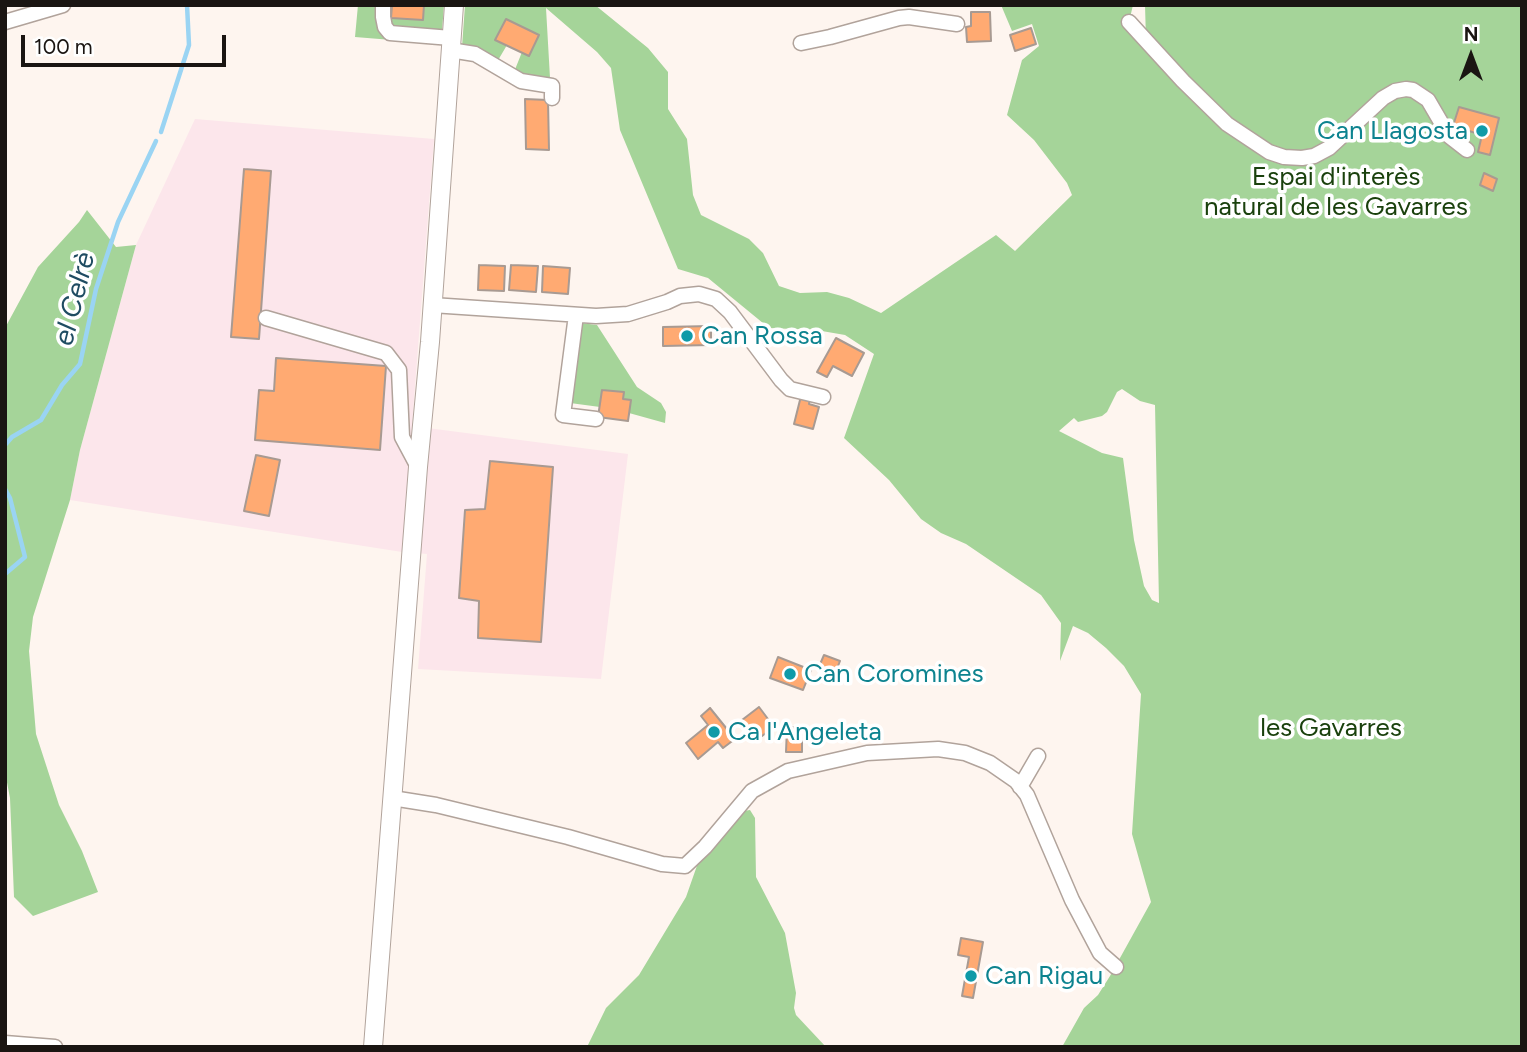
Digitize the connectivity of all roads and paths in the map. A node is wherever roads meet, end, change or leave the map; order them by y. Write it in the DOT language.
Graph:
graph roads {
  1 [pos="62,5"];
  2 [pos="383,5"];
  3 [pos="454,5"];
  4 [pos="5,22"];
  5 [pos="1129,22"];
  6 [pos="957,24"];
  7 [pos="800,43"];
  8 [pos="451,44"];
  9 [pos="552,98"];
  10 [pos="1467,150"];
  11 [pos="432,305"];
  12 [pos="576,315"];
  13 [pos="266,318"];
  14 [pos="823,397"];
  15 [pos="596,419"];
  16 [pos="418,467"];
  17 [pos="1038,756"];
  18 [pos="1020,787"];
  19 [pos="392,798"];
  20 [pos="1116,967"];
  21 [pos="5,1043"];
  22 [pos="32,1046"];
  23 [pos="55,1047"];
  24 [pos="373,1047"];
  1 -- 4 [label="street"];
  2 -- 8 [label="street"];
  3 -- 8 [label="main road"];
  5 -- 10 [label="street"];
  6 -- 7 [label="street"];
  8 -- 9 [label="street"];
  8 -- 11 [label="main road"];
  11 -- 12 [label="street"];
  11 -- 16 [label="main road"];
  12 -- 14 [label="street"];
  12 -- 15 [label="street"];
  13 -- 16 [label="street"];
  16 -- 19 [label="main road"];
  17 -- 18 [label="street"];
  18 -- 19 [label="street"];
  18 -- 20 [label="street"];
  19 -- 24 [label="main road"];
  21 -- 22 [label="street"];
  22 -- 23 [label="street"];
}
